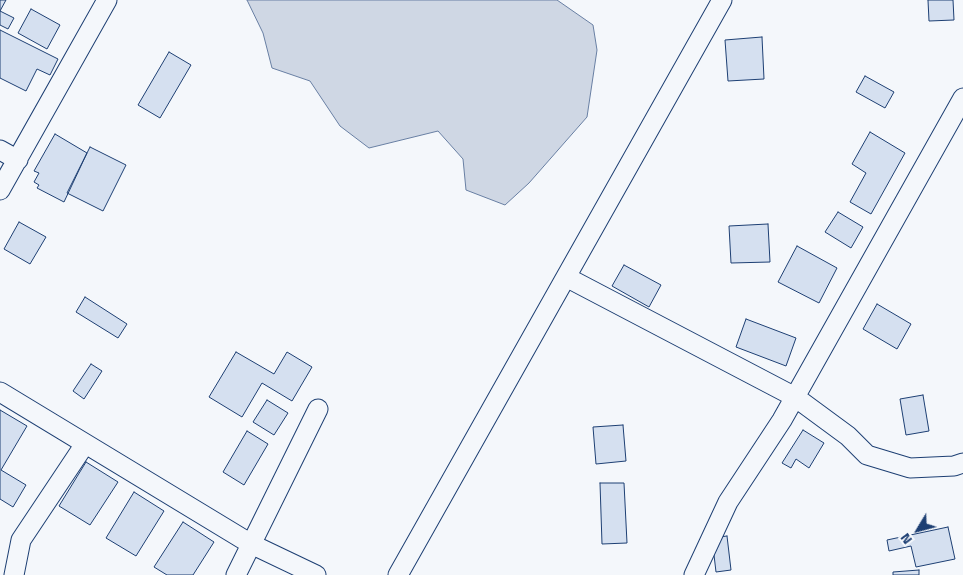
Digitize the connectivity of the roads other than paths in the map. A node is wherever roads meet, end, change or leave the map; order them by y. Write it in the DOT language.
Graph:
graph roads {
  1 [pos="107,0"];
  2 [pos="722,0"];
  3 [pos="963,98"];
  4 [pos="0,150"];
  5 [pos="18,160"];
  6 [pos="0,190"];
  7 [pos="566,277"];
  8 [pos="0,392"];
  9 [pos="795,397"];
  10 [pos="318,409"];
  11 [pos="85,444"];
  12 [pos="963,463"];
  13 [pos="251,544"];
  14 [pos="14,575"];
  15 [pos="236,575"];
  16 [pos="316,575"];
  17 [pos="398,575"];
  18 [pos="694,575"];
  1 -- 5 [label="street"];
  2 -- 7 [label="street"];
  3 -- 9 [label="street"];
  4 -- 5 [label="street"];
  5 -- 6 [label="street"];
  7 -- 9 [label="street"];
  7 -- 17 [label="street"];
  8 -- 11 [label="street"];
  9 -- 12 [label="street"];
  9 -- 18 [label="street"];
  10 -- 13 [label="street"];
  11 -- 13 [label="street"];
  11 -- 14 [label="street"];
  13 -- 15 [label="street"];
  13 -- 16 [label="street"];
}
